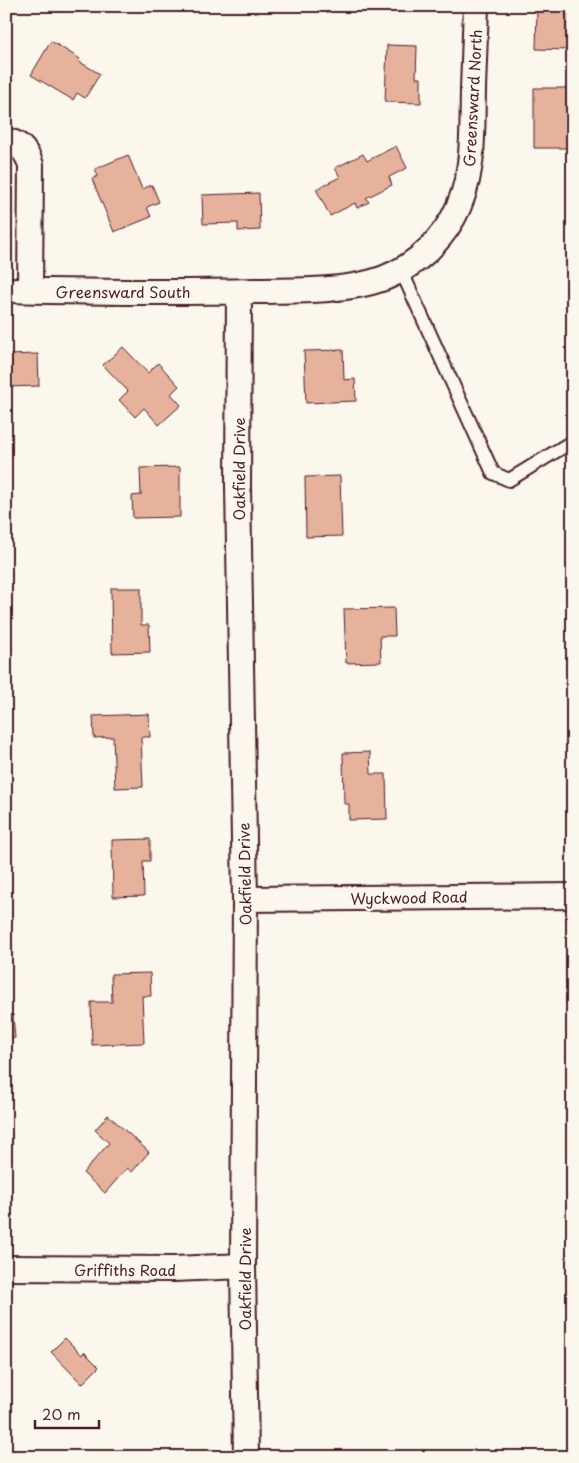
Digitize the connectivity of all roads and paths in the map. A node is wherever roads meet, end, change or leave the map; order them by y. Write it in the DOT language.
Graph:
graph roads {
  1 [pos="476,6"];
  2 [pos="6,141"];
  3 [pos="401,270"];
  4 [pos="6,290"];
  5 [pos="30,290"];
  6 [pos="239,292"];
  7 [pos="573,441"];
  8 [pos="573,896"];
  9 [pos="245,899"];
  10 [pos="243,1266"];
  11 [pos="6,1268"];
  12 [pos="246,1457"];
  1 -- 3 [label="street, Greensward North"];
  2 -- 5 [label="street"];
  3 -- 6 [label="street, Greensward North"];
  3 -- 7 [label="lane"];
  4 -- 5 [label="street, Greensward South"];
  5 -- 6 [label="street, Greensward South"];
  6 -- 9 [label="street, Oakfield Drive"];
  8 -- 9 [label="street, Wyckwood Road"];
  9 -- 10 [label="street, Oakfield Drive"];
  10 -- 11 [label="street, Griffiths Road"];
  10 -- 12 [label="street, Oakfield Drive"];
}
